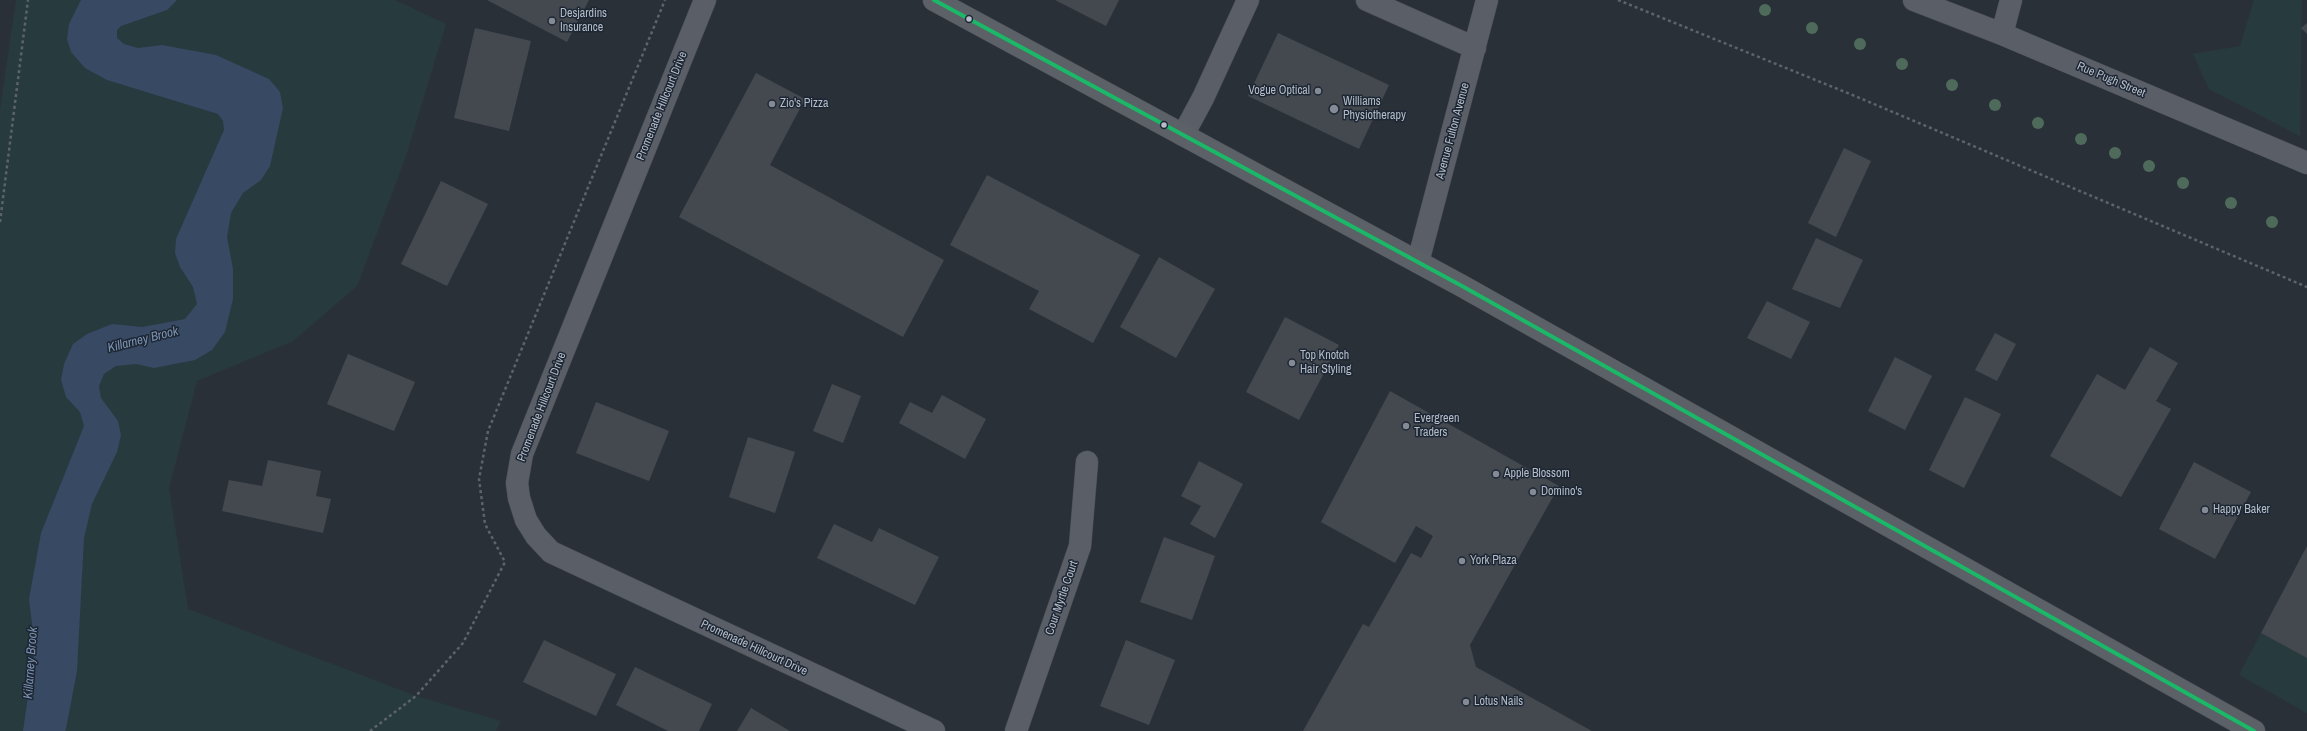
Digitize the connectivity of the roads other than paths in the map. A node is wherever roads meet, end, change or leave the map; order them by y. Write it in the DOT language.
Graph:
graph roads {
  1 [pos="705,0"];
  2 [pos="934,0"];
  3 [pos="1248,0"];
  4 [pos="1367,0"];
  5 [pos="1487,0"];
  6 [pos="1914,0"];
  7 [pos="2011,0"];
  8 [pos="2002,34"];
  9 [pos="1475,48"];
  10 [pos="1183,135"];
  11 [pos="2307,163"];
  12 [pos="1418,262"];
  13 [pos="1087,462"];
  14 [pos="934,731"];
  15 [pos="1016,731"];
  16 [pos="2254,731"];
  1 -- 14 [label="street, Promenade Hillcourt Drive"];
  2 -- 10 [label="main road"];
  3 -- 10 [label="street"];
  4 -- 9 [label="street"];
  5 -- 9 [label="street, Avenue Fulton Avenue"];
  6 -- 8 [label="street, Rue Pugh Street"];
  7 -- 8 [label="street"];
  8 -- 11 [label="street, Rue Pugh Street"];
  9 -- 12 [label="street, Avenue Fulton Avenue"];
  10 -- 12 [label="main road"];
  12 -- 16 [label="main road"];
  13 -- 15 [label="street, Cour Myrtle Court"];
}
